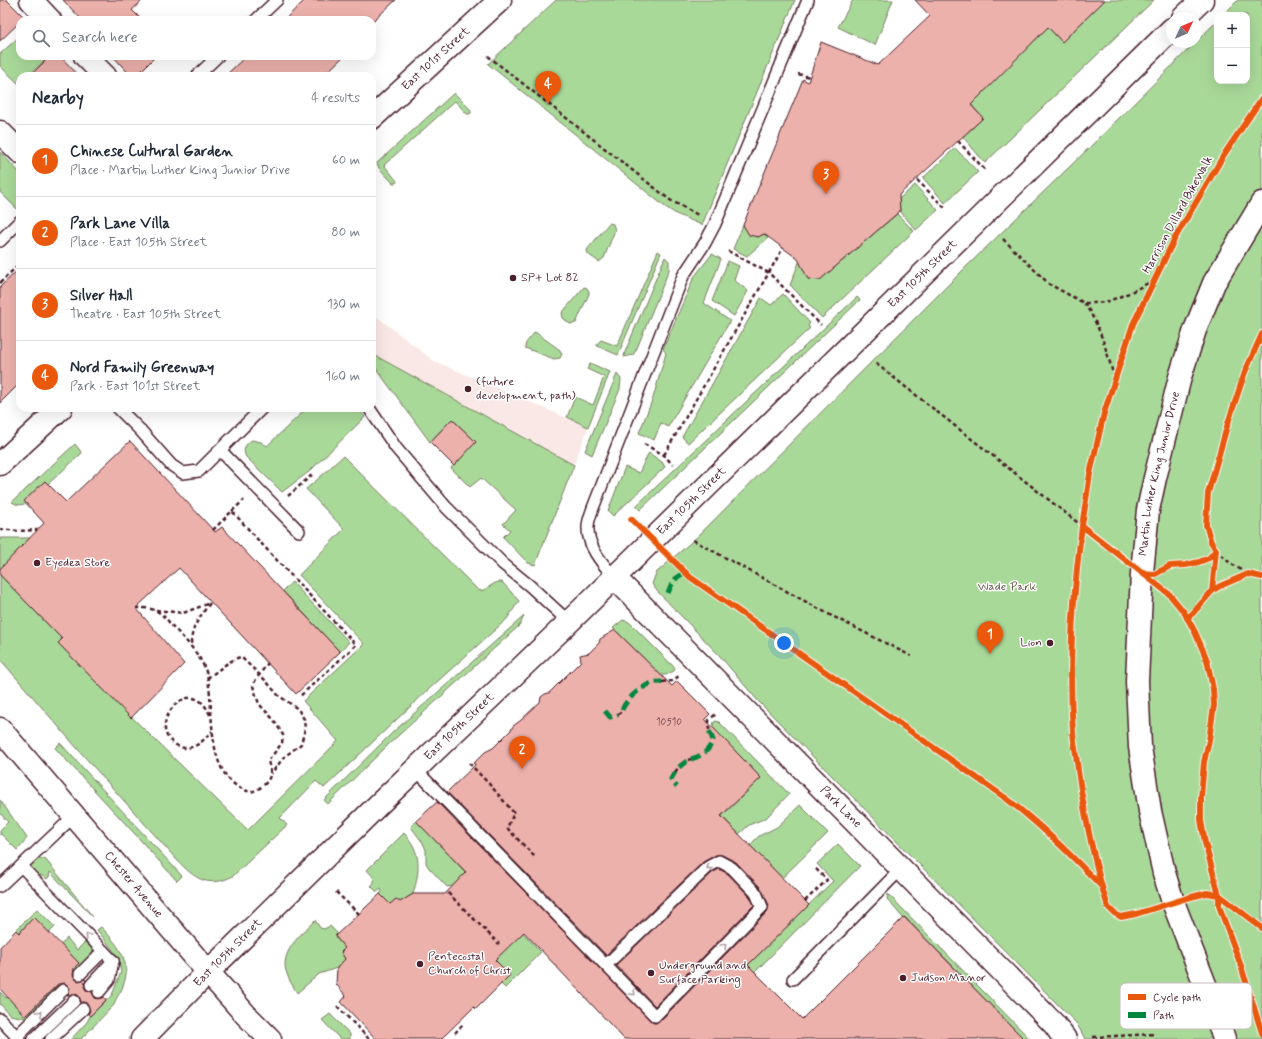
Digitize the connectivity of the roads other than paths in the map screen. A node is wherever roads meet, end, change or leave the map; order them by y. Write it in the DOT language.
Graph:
graph roads {
  1 [pos="31,0"];
  2 [pos="277,0"];
  3 [pos="500,0"];
  4 [pos="808,0"];
  5 [pos="1202,0"];
  6 [pos="1189,12"];
  7 [pos="46,16"];
  8 [pos="260,16"];
  9 [pos="1166,35"];
  10 [pos="89,60"];
  11 [pos="214,60"];
  12 [pos="101,72"];
  13 [pos="201,72"];
  14 [pos="376,114"];
  15 [pos="0,132"];
  16 [pos="16,148"];
  17 [pos="1262,203"];
  18 [pos="16,225"];
  19 [pos="0,241"];
  20 [pos="57,412"];
  21 [pos="122,412"];
  22 [pos="258,412"];
  23 [pos="372,412"];
  24 [pos="220,450"];
  25 [pos="0,464"];
  26 [pos="299,530"];
  27 [pos="614,577"];
  28 [pos="569,622"];
  29 [pos="0,729"];
  30 [pos="415,769"];
  31 [pos="74,816"];
  32 [pos="21,866"];
  33 [pos="902,869"];
  34 [pos="0,886"];
  35 [pos="103,951"];
  36 [pos="606,965"];
  37 [pos="208,972"];
  38 [pos="80,974"];
  39 [pos="793,980"];
  40 [pos="1204,983"];
  41 [pos="95,988"];
  42 [pos="63,990"];
  43 [pos="74,1001"];
  44 [pos="82,1009"];
  45 [pos="0,1019"];
  46 [pos="1221,1029"];
  47 [pos="18,1038"];
  48 [pos="34,1039"];
  49 [pos="51,1039"];
  50 [pos="142,1039"];
  51 [pos="270,1039"];
  52 [pos="1065,1039"];
  53 [pos="1224,1039"];
  1 -- 7 [label="main road"];
  2 -- 8 [label="lane"];
  3 -- 14 [label="main road, East 101st Street"];
  4 -- 27 [label="lane"];
  5 -- 6 [label="main road"];
  9 -- 27 [label="main road, East 105th Street"];
  10 -- 12 [label="main road"];
  11 -- 13 [label="lane"];
  15 -- 16 [label="main road"];
  17 -- 40 [label="main road, Martin Luther King Junior Drive"];
  18 -- 19 [label="lane"];
  20 -- 25 [label="main road"];
  21 -- 24 [label="lane"];
  22 -- 24 [label="lane"];
  23 -- 28 [label="lane"];
  24 -- 26 [label="lane"];
  27 -- 28 [label="main road, East 105th Street"];
  27 -- 33 [label="main road, Park Lane"];
  28 -- 30 [label="main road, East 105th Street"];
  29 -- 31 [label="main road, Chester Avenue"];
  30 -- 36 [label="lane"];
  30 -- 37 [label="main road, East 105th Street"];
  31 -- 32 [label="lane"];
  31 -- 37 [label="main road, Chester Avenue"];
  32 -- 34 [label="lane"];
  35 -- 32 [label="lane, one-way"];
  33 -- 39 [label="lane"];
  33 -- 52 [label="main road, Park Lane"];
  35 -- 38 [label="lane"];
  35 -- 41 [label="lane"];
  36 -- 36 [label="lane, one-way"];
  37 -- 50 [label="main road, East 105th Street"];
  37 -- 51 [label="main road, Chester Avenue"];
  47 -- 42 [label="lane, one-way"];
  43 -- 48 [label="lane"];
  44 -- 49 [label="lane"];
  45 -- 47 [label="lane"];
  46 -- 53 [label="main road, Martin Luther King Junior Drive"];
}
